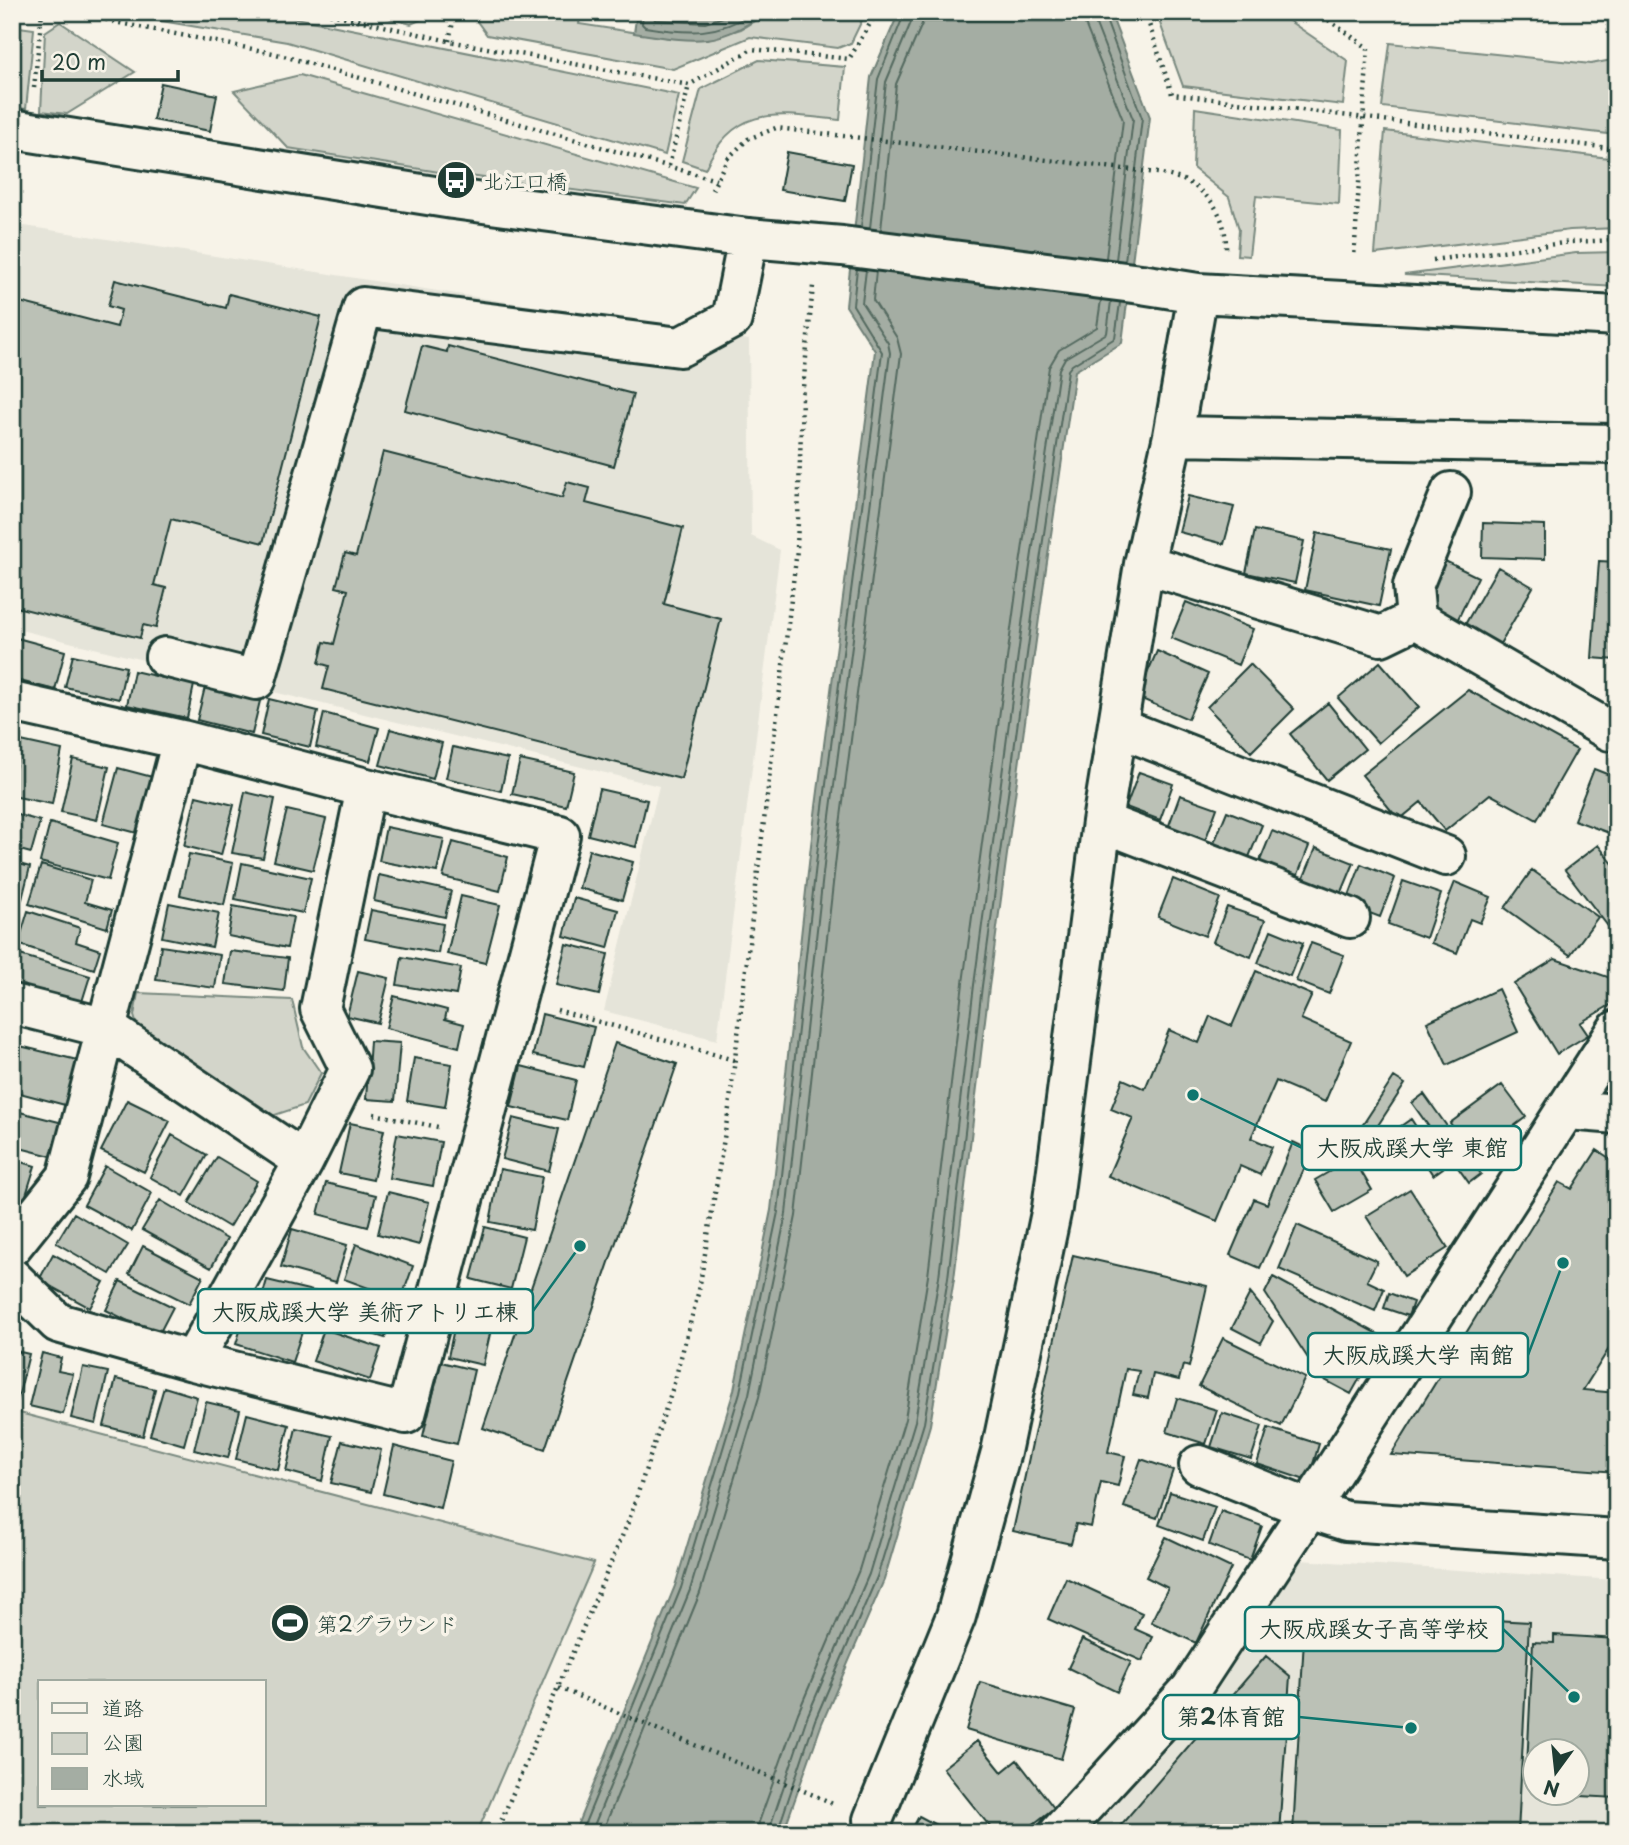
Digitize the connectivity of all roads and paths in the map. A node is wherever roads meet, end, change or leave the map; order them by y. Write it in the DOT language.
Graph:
graph roads {
  1 [pos="42,12"];
  2 [pos="94,12"];
  3 [pos="323,12"];
  4 [pos="455,12"];
  5 [pos="877,12"];
  6 [pos="1145,12"];
  7 [pos="1317,12"];
  8 [pos="449,41"];
  9 [pos="689,85"];
  10 [pos="1363,118"];
  11 [pos="21,130"];
  12 [pos="1617,149"];
  13 [pos="669,166"];
  14 [pos="716,180"];
  15 [pos="710,192"];
  16 [pos="748,238"];
  17 [pos="1617,240"];
  18 [pos="1225,259"];
  19 [pos="1421,262"];
  20 [pos="1353,270"];
  21 [pos="813,284"];
  22 [pos="1198,293"];
  23 [pos="1617,316"];
  24 [pos="1173,436"];
  25 [pos="1617,444"];
  26 [pos="1451,492"];
  27 [pos="1144,564"];
  28 [pos="1416,619"];
  29 [pos="165,657"];
  30 [pos="12,702"];
  31 [pos="1118,727"];
  32 [pos="1617,732"];
  33 [pos="181,740"];
  34 [pos="366,788"];
  35 [pos="1102,822"];
  36 [pos="1446,856"];
  37 [pos="1350,918"];
  38 [pos="517,999"];
  39 [pos="12,1004"];
  40 [pos="106,1028"];
  41 [pos="1617,1030"];
  42 [pos="734,1060"];
  43 [pos="332,1106"];
  44 [pos="1568,1110"];
  45 [pos="1617,1114"];
  46 [pos="480,1135"];
  47 [pos="304,1161"];
  48 [pos="12,1246"];
  49 [pos="12,1278"];
  50 [pos="192,1361"];
  51 [pos="1199,1465"];
  52 [pos="1309,1509"];
  53 [pos="1617,1539"];
  54 [pos="559,1688"];
  55 [pos="873,1820"];
  56 [pos="496,1833"];
  57 [pos="1059,1833"];
  1 -- 11 [label="path"];
  2 -- 13 [label="path"];
  3 -- 8 [label="path"];
  4 -- 8 [label="path"];
  5 -- 9 [label="path"];
  6 -- 10 [label="path"];
  7 -- 10 [label="path"];
  8 -- 9 [label="path"];
  9 -- 13 [label="path"];
  10 -- 12 [label="path"];
  10 -- 20 [label="path"];
  11 -- 16 [label="street"];
  13 -- 14 [label="path"];
  14 -- 15 [label="path"];
  14 -- 18 [label="path"];
  16 -- 22 [label="street"];
  16 -- 29 [label="street"];
  17 -- 19 [label="path"];
  21 -- 42 [label="path"];
  22 -- 23 [label="street"];
  22 -- 24 [label="street"];
  24 -- 25 [label="street"];
  24 -- 27 [label="street"];
  26 -- 28 [label="street"];
  27 -- 28 [label="street"];
  27 -- 31 [label="street"];
  28 -- 32 [label="street"];
  30 -- 33 [label="street"];
  31 -- 35 [label="street"];
  31 -- 36 [label="street"];
  33 -- 34 [label="street"];
  33 -- 40 [label="street"];
  34 -- 38 [label="street"];
  34 -- 43 [label="street"];
  35 -- 37 [label="street"];
  35 -- 55 [label="street"];
  38 -- 42 [label="path"];
  38 -- 46 [label="street"];
  39 -- 40 [label="street"];
  40 -- 47 [label="street"];
  40 -- 48 [label="street"];
  41 -- 44 [label="street"];
  42 -- 54 [label="path"];
  43 -- 46 [label="path"];
  43 -- 47 [label="street"];
  44 -- 45 [label="street"];
  44 -- 52 [label="street"];
  46 -- 50 [label="street"];
  47 -- 50 [label="street"];
  49 -- 50 [label="street"];
  51 -- 52 [label="street"];
  52 -- 53 [label="street"];
  52 -- 57 [label="street"];
  54 -- 55 [label="path"];
  54 -- 56 [label="path"];
}
